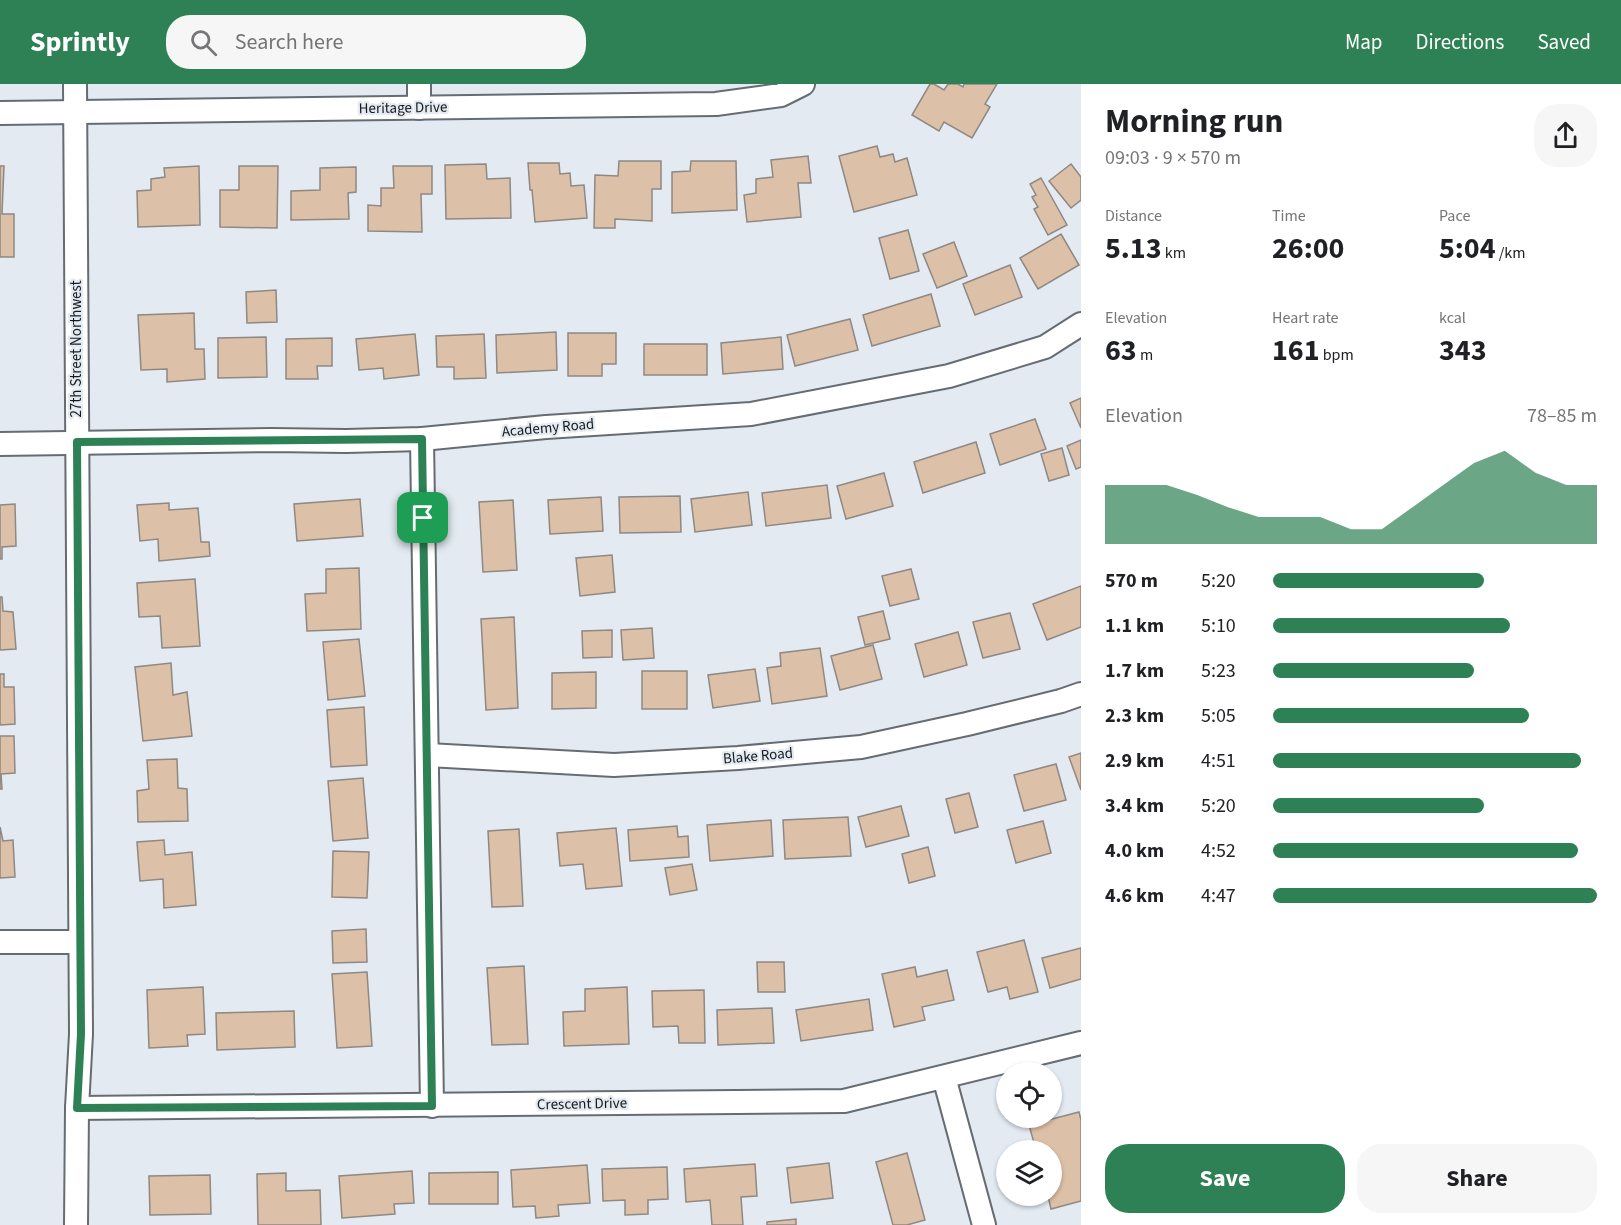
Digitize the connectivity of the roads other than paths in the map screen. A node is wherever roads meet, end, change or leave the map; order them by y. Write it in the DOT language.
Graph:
graph roads {
  1 [pos="75,84"];
  2 [pos="419,84"];
  3 [pos="803,84"];
  4 [pos="419,108"];
  5 [pos="75,112"];
  6 [pos="0,113"];
  7 [pos="1081,324"];
  8 [pos="422,439"];
  9 [pos="77,442"];
  10 [pos="0,444"];
  11 [pos="1081,694"];
  12 [pos="428,756"];
  13 [pos="0,942"];
  14 [pos="80,942"];
  15 [pos="1081,1043"];
  16 [pos="944,1077"];
  17 [pos="432,1106"];
  18 [pos="77,1108"];
  19 [pos="76,1225"];
  20 [pos="984,1225"];
  1 -- 5 [label="street, 27th Street Northwest"];
  2 -- 4 [label="street"];
  3 -- 4 [label="street, Heritage Drive"];
  4 -- 5 [label="street, Heritage Drive"];
  5 -- 6 [label="street, Heritage Drive"];
  5 -- 9 [label="street, 27th Street Northwest"];
  7 -- 8 [label="street, Academy Road"];
  8 -- 9 [label="street, Academy Road"];
  8 -- 12 [label="street"];
  9 -- 10 [label="street, Academy Road"];
  9 -- 14 [label="street, 27th Street Northwest"];
  11 -- 12 [label="street, Blake Road"];
  12 -- 17 [label="street"];
  13 -- 14 [label="street"];
  14 -- 18 [label="street, 27th Street Northwest"];
  15 -- 16 [label="street, Crescent Drive"];
  16 -- 17 [label="street, Crescent Drive"];
  16 -- 20 [label="street"];
  17 -- 18 [label="street, Crescent Drive"];
  18 -- 19 [label="street, 27th Street Northwest"];
}
